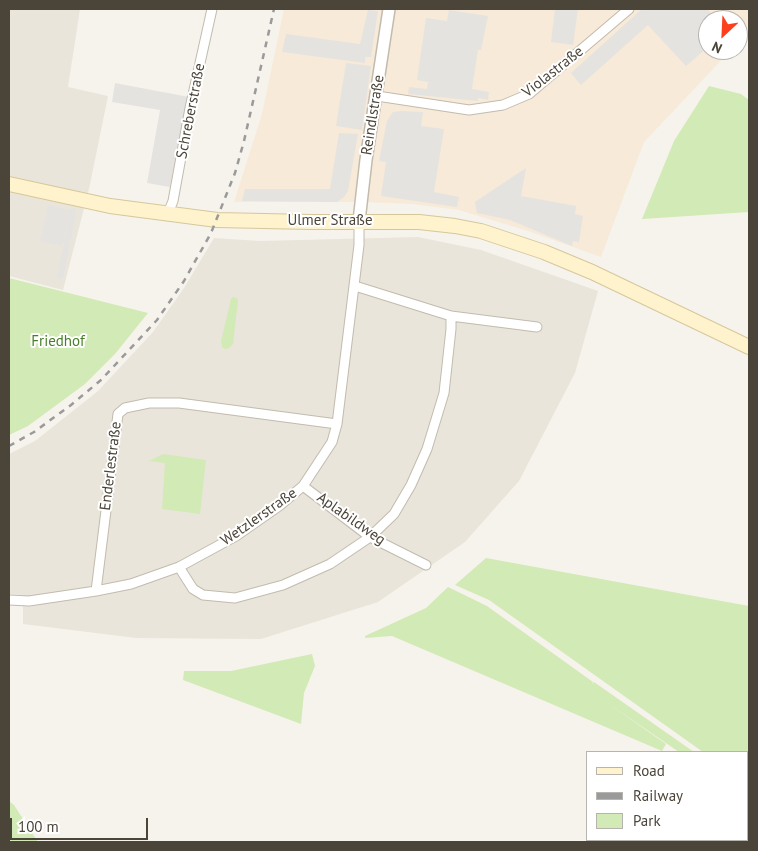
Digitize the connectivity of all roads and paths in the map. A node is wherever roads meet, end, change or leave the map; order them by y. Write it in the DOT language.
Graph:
graph roads {
  1 [pos="212,9"];
  2 [pos="389,9"];
  3 [pos="629,9"];
  4 [pos="377,96"];
  5 [pos="9,184"];
  6 [pos="168,213"];
  7 [pos="359,221"];
  8 [pos="355,286"];
  9 [pos="451,316"];
  10 [pos="537,327"];
  11 [pos="749,347"];
  12 [pos="337,424"];
  13 [pos="303,486"];
  14 [pos="370,537"];
  15 [pos="426,565"];
  16 [pos="179,567"];
  17 [pos="96,591"];
  18 [pos="9,600"];
  1 -- 6 [label="street, Schreberstraße"];
  2 -- 4 [label="street, Reindlstraße"];
  3 -- 4 [label="street, Violastraße"];
  4 -- 7 [label="street, Reindlstraße"];
  5 -- 6 [label="main road, Ulmer Straße"];
  6 -- 7 [label="main road, Ulmer Straße"];
  7 -- 8 [label="street, Wetzlerstraße"];
  7 -- 11 [label="main road, Ulmer Straße"];
  8 -- 9 [label="street"];
  8 -- 12 [label="street, Wetzlerstraße"];
  9 -- 10 [label="street"];
  9 -- 14 [label="street"];
  12 -- 13 [label="street, Wetzlerstraße"];
  12 -- 17 [label="street, Enderlestraße"];
  13 -- 14 [label="street, Aplabildweg"];
  13 -- 16 [label="street, Wetzlerstraße"];
  14 -- 15 [label="street, Aplabildweg"];
  14 -- 16 [label="street"];
  16 -- 17 [label="street, Wetzlerstraße"];
  17 -- 18 [label="street, Wetzlerstraße"];
}
